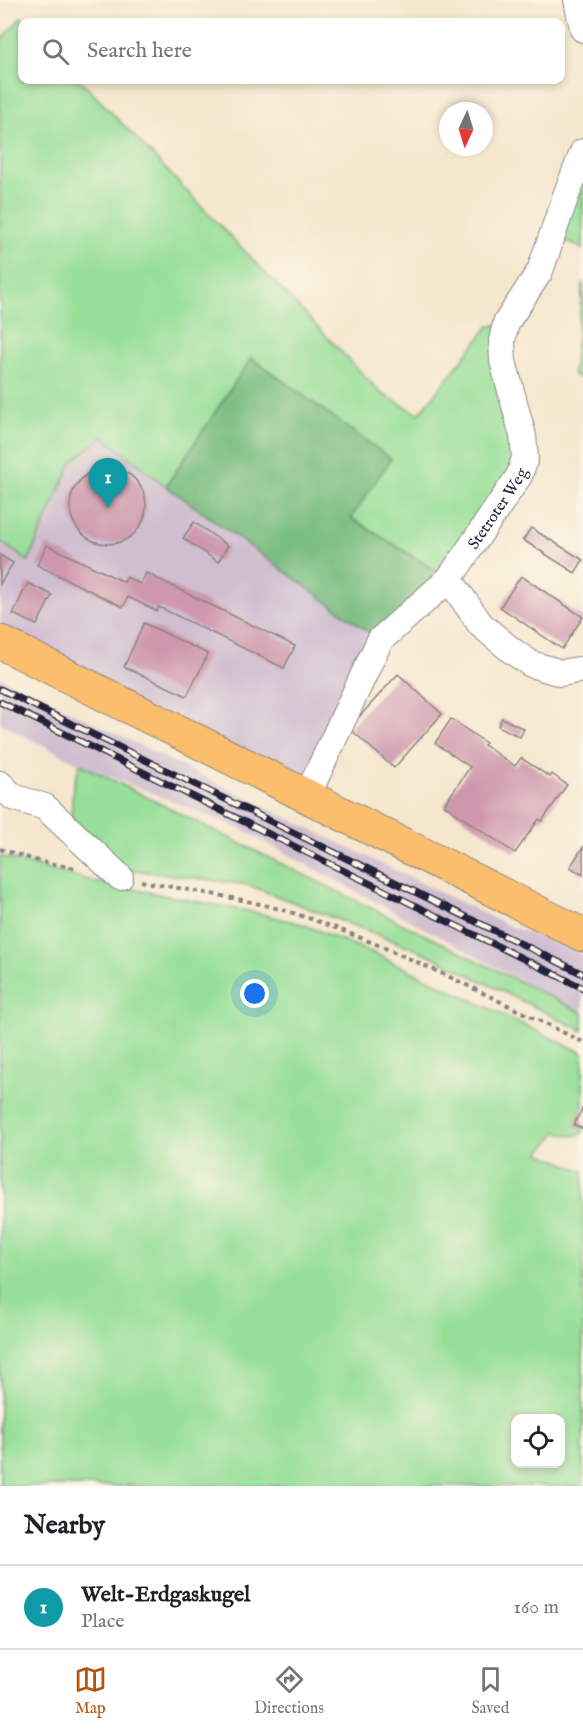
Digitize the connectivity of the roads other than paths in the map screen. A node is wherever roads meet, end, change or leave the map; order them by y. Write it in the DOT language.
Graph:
graph roads {
  1 [pos="577,0"];
  2 [pos="583,29"];
  3 [pos="583,152"];
  4 [pos="449,579"];
  5 [pos="0,642"];
  6 [pos="578,670"];
  7 [pos="0,784"];
  8 [pos="307,796"];
  9 [pos="0,803"];
  10 [pos="45,807"];
  11 [pos="120,877"];
  12 [pos="583,935"];
  1 -- 2 [label="street"];
  3 -- 4 [label="street, Stetroter Weg"];
  4 -- 6 [label="street"];
  4 -- 8 [label="street, Stetroter Weg"];
  5 -- 8 [label="main road"];
  7 -- 10 [label="street"];
  8 -- 12 [label="main road"];
  9 -- 10 [label="street"];
  10 -- 11 [label="street"];
}
